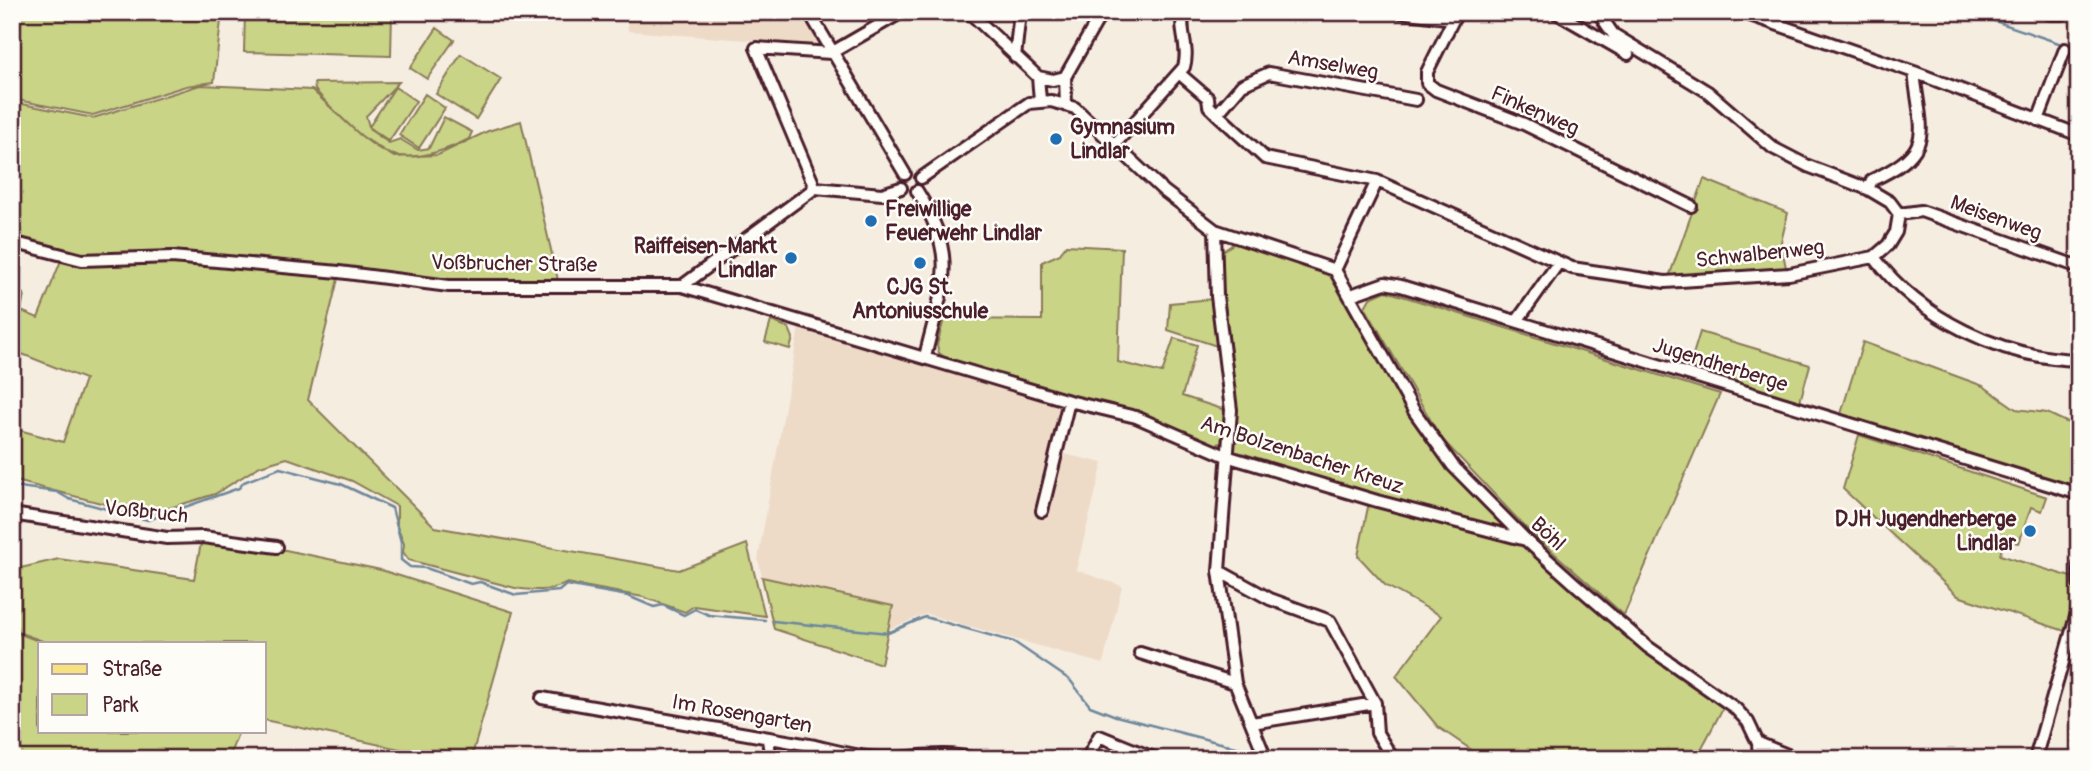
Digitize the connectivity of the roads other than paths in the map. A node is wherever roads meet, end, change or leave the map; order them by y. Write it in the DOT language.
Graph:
graph roads {
  1 [pos="809,12"];
  2 [pos="902,12"];
  3 [pos="969,12"];
  4 [pos="1020,12"];
  5 [pos="1102,12"];
  6 [pos="1184,12"];
  7 [pos="1400,12"];
  8 [pos="1555,12"];
  9 [pos="1598,12"];
  10 [pos="1741,12"];
  11 [pos="2050,12"];
  12 [pos="2062,12"];
  13 [pos="1456,16"];
  14 [pos="2065,49"];
  15 [pos="831,53"];
  16 [pos="1628,54"];
  17 [pos="1015,57"];
  18 [pos="1914,72"];
  19 [pos="1180,74"];
  20 [pos="1038,77"];
  21 [pos="1065,77"];
  22 [pos="1046,100"];
  23 [pos="1416,100"];
  24 [pos="1066,104"];
  25 [pos="1217,114"];
  26 [pos="2038,120"];
  27 [pos="2079,135"];
  28 [pos="1115,144"];
  29 [pos="905,174"];
  30 [pos="921,178"];
  31 [pos="1377,181"];
  32 [pos="815,188"];
  33 [pos="901,188"];
  34 [pos="1868,189"];
  35 [pos="917,191"];
  36 [pos="1691,206"];
  37 [pos="1899,214"];
  38 [pos="1215,230"];
  39 [pos="12,242"];
  40 [pos="1874,257"];
  41 [pos="1559,262"];
  42 [pos="2079,267"];
  43 [pos="1335,270"];
  44 [pos="682,286"];
  45 [pos="1351,295"];
  46 [pos="1517,321"];
  47 [pos="925,357"];
  48 [pos="2079,360"];
  49 [pos="1069,401"];
  50 [pos="1226,456"];
  51 [pos="2079,494"];
  52 [pos="1042,511"];
  53 [pos="12,514"];
  54 [pos="1526,540"];
  55 [pos="276,547"];
  56 [pos="2078,565"];
  57 [pos="1219,571"];
  58 [pos="2079,584"];
  59 [pos="2079,606"];
  60 [pos="1140,653"];
  61 [pos="1235,683"];
  62 [pos="542,698"];
  63 [pos="1375,703"];
  64 [pos="1252,723"];
  65 [pos="768,740"];
  66 [pos="1758,743"];
  67 [pos="771,759"];
  68 [pos="977,759"];
  69 [pos="1087,759"];
  70 [pos="1156,759"];
  71 [pos="1266,759"];
  72 [pos="1393,759"];
  73 [pos="1759,759"];
  74 [pos="1797,759"];
  75 [pos="2035,759"];
  1 -- 15 [label="street"];
  2 -- 15 [label="street"];
  3 -- 17 [label="street"];
  4 -- 17 [label="street"];
  5 -- 21 [label="street"];
  6 -- 19 [label="street"];
  7 -- 13 [label="street"];
  8 -- 16 [label="street"];
  9 -- 34 [label="street"];
  10 -- 18 [label="street"];
  11 -- 12 [label="main road"];
  13 -- 36 [label="street, Finkenweg"];
  14 -- 26 [label="street"];
  15 -- 29 [label="street"];
  15 -- 32 [label="street"];
  17 -- 20 [label="street"];
  18 -- 26 [label="street"];
  18 -- 34 [label="street"];
  19 -- 25 [label="street, Schwalbenweg"];
  19 -- 28 [label="street"];
  20 -- 21 [label="street"];
  20 -- 22 [label="street"];
  21 -- 24 [label="street"];
  22 -- 24 [label="street"];
  22 -- 30 [label="street"];
  23 -- 25 [label="street, Amselweg"];
  24 -- 28 [label="street"];
  25 -- 31 [label="street, Schwalbenweg"];
  26 -- 27 [label="street"];
  28 -- 38 [label="street"];
  29 -- 30 [label="street"];
  29 -- 33 [label="street"];
  30 -- 35 [label="street"];
  31 -- 41 [label="street, Schwalbenweg"];
  31 -- 43 [label="street"];
  32 -- 33 [label="street"];
  32 -- 44 [label="street"];
  33 -- 35 [label="street"];
  34 -- 37 [label="street"];
  35 -- 47 [label="street"];
  37 -- 40 [label="street"];
  37 -- 42 [label="street, Meisenweg"];
  38 -- 43 [label="street"];
  38 -- 50 [label="street"];
  39 -- 44 [label="street, Voßbrucher Straße"];
  40 -- 41 [label="street, Schwalbenweg"];
  40 -- 48 [label="street"];
  41 -- 46 [label="street"];
  43 -- 45 [label="street, Böhl"];
  44 -- 47 [label="street, Am Bolzenbacher Kreuz"];
  45 -- 46 [label="street, Jugendherberge"];
  45 -- 54 [label="street, Böhl"];
  46 -- 51 [label="street, Jugendherberge"];
  47 -- 49 [label="street, Am Bolzenbacher Kreuz"];
  49 -- 50 [label="street, Am Bolzenbacher Kreuz"];
  49 -- 52 [label="street"];
  50 -- 54 [label="street, Am Bolzenbacher Kreuz"];
  50 -- 57 [label="street"];
  53 -- 55 [label="street, Voßbruch"];
  54 -- 66 [label="street, Böhl"];
  56 -- 58 [label="street"];
  57 -- 61 [label="street"];
  57 -- 63 [label="street"];
  59 -- 75 [label="street"];
  60 -- 61 [label="street"];
  61 -- 64 [label="street"];
  62 -- 65 [label="street, Im Rosengarten"];
  63 -- 64 [label="street"];
  63 -- 72 [label="street"];
  64 -- 71 [label="street"];
  65 -- 67 [label="street"];
  65 -- 68 [label="street, Im Rosengarten"];
  66 -- 73 [label="street, Böhl"];
  66 -- 74 [label="street"];
  69 -- 70 [label="street"];
}
